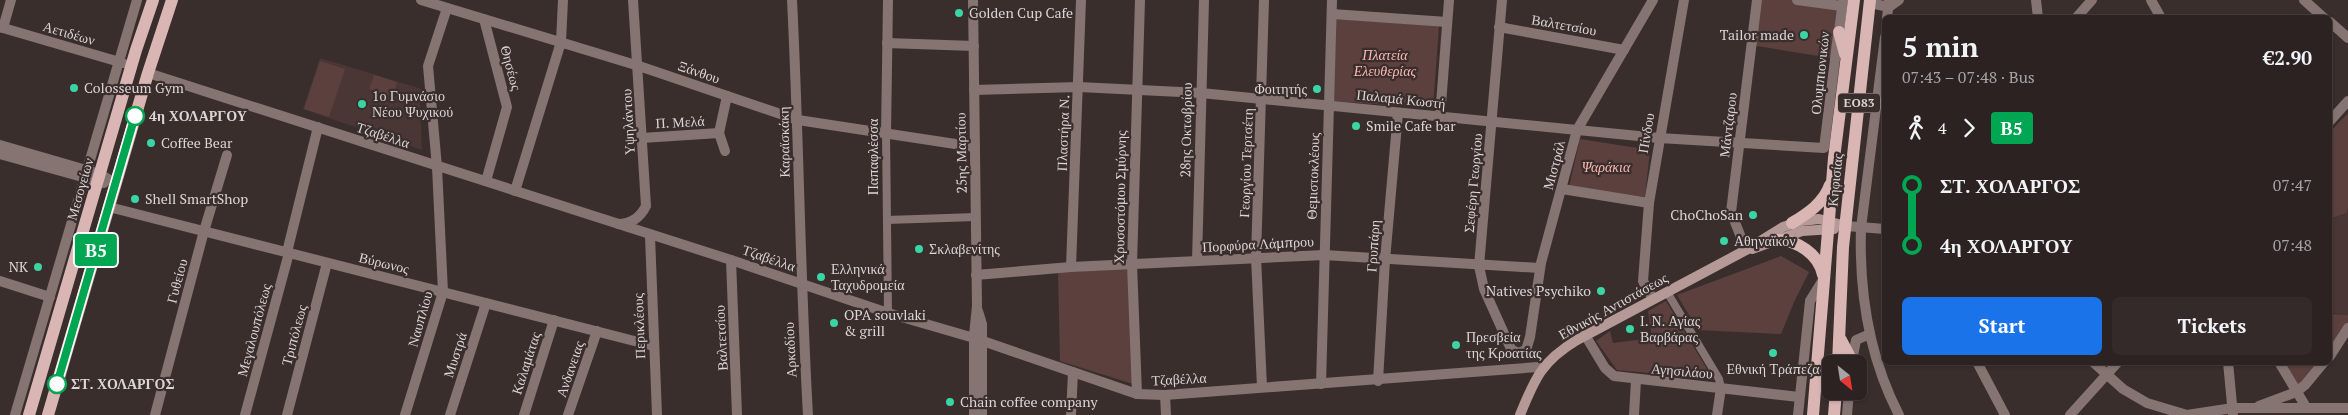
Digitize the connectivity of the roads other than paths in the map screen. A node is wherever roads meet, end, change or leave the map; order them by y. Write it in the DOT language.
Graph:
graph roads {
  1 [pos="11,0"];
  2 [pos="137,0"];
  3 [pos="153,0"];
  4 [pos="172,0"];
  5 [pos="420,0"];
  6 [pos="563,0"];
  7 [pos="633,0"];
  8 [pos="792,0"];
  9 [pos="888,0"];
  10 [pos="973,0"];
  11 [pos="1081,0"];
  12 [pos="1140,0"];
  13 [pos="1204,0"];
  14 [pos="1264,0"];
  15 [pos="1332,0"];
  16 [pos="1449,0"];
  17 [pos="1502,0"];
  18 [pos="1653,0"];
  19 [pos="1684,0"];
  20 [pos="1757,0"];
  21 [pos="1797,0"];
  22 [pos="1899,0"];
  23 [pos="2036,0"];
  24 [pos="2092,0"];
  25 [pos="2151,0"];
  26 [pos="2304,0"];
  27 [pos="1870,1"];
  28 [pos="1846,2"];
  29 [pos="449,4"];
  30 [pos="1888,8"];
  31 [pos="1332,14"];
  32 [pos="2038,15"];
  33 [pos="2079,15"];
  34 [pos="2159,15"];
  35 [pos="2321,15"];
  36 [pos="484,19"];
  37 [pos="1447,22"];
  38 [pos="2332,24"];
  39 [pos="1499,27"];
  40 [pos="1,28"];
  41 [pos="1838,32"];
  42 [pos="2348,38"];
  43 [pos="561,42"];
  44 [pos="887,43"];
  45 [pos="974,46"];
  46 [pos="136,50"];
  47 [pos="1624,50"];
  48 [pos="1846,59"];
  49 [pos="1882,60"];
  50 [pos="118,62"];
  51 [pos="131,65"];
  52 [pos="639,66"];
  53 [pos="148,73"];
  54 [pos="1079,87"];
  55 [pos="974,90"];
  56 [pos="1136,90"];
  57 [pos="1201,93"];
  58 [pos="727,96"];
  59 [pos="1262,99"];
  60 [pos="2348,101"];
  61 [pos="1329,106"];
  62 [pos="1398,113"];
  63 [pos="1440,117"];
  64 [pos="2332,119"];
  65 [pos="798,120"];
  66 [pos="1492,122"];
  67 [pos="318,128"];
  68 [pos="1578,130"];
  69 [pos="719,133"];
  70 [pos="886,133"];
  71 [pos="642,138"];
  72 [pos="1659,138"];
  73 [pos="1739,142"];
  74 [pos="0,145"];
  75 [pos="975,147"];
  76 [pos="1824,148"];
  77 [pos="725,151"];
  78 [pos="0,154"];
  79 [pos="227,155"];
  80 [pos="437,167"];
  81 [pos="93,177"];
  82 [pos="486,181"];
  83 [pos="1832,181"];
  84 [pos="116,183"];
  85 [pos="1562,189"];
  86 [pos="515,191"];
  87 [pos="1649,203"];
  88 [pos="108,207"];
  89 [pos="976,218"];
  90 [pos="887,220"];
  91 [pos="1792,223"];
  92 [pos="617,224"];
  93 [pos="1828,225"];
  94 [pos="1846,226"];
  95 [pos="1861,228"];
  96 [pos="1882,230"];
  97 [pos="204,231"];
  98 [pos="650,236"];
  99 [pos="1777,240"];
  100 [pos="1746,250"];
  101 [pos="288,253"];
  102 [pos="1324,255"];
  103 [pos="1256,257"];
  104 [pos="731,260"];
  105 [pos="1385,260"];
  106 [pos="1197,261"];
  107 [pos="327,263"];
  108 [pos="1132,264"];
  109 [pos="1479,266"];
  110 [pos="1072,267"];
  111 [pos="1540,268"];
  112 [pos="976,275"];
  113 [pos="1823,280"];
  114 [pos="0,281"];
  115 [pos="800,283"];
  116 [pos="443,292"];
  117 [pos="1667,292"];
  118 [pos="50,297"];
  119 [pos="1653,299"];
  120 [pos="486,303"];
  121 [pos="888,313"];
  122 [pos="554,320"];
  123 [pos="2348,328"];
  124 [pos="597,331"];
  125 [pos="1870,334"];
  126 [pos="1585,335"];
  127 [pos="978,340"];
  128 [pos="1841,340"];
  129 [pos="654,346"];
  130 [pos="1522,352"];
  131 [pos="2332,353"];
  132 [pos="1839,355"];
  133 [pos="1848,355"];
  134 [pos="1853,355"];
  135 [pos="1978,365"];
  136 [pos="2096,365"];
  137 [pos="2115,365"];
  138 [pos="2228,365"];
  139 [pos="2281,365"];
  140 [pos="2322,365"];
  141 [pos="1541,369"];
  142 [pos="1073,372"];
  143 [pos="2106,376"];
  144 [pos="1636,380"];
  145 [pos="1378,381"];
  146 [pos="1321,384"];
  147 [pos="1262,388"];
  148 [pos="1720,388"];
  149 [pos="2296,392"];
  150 [pos="1137,394"];
  151 [pos="1165,395"];
  152 [pos="1799,397"];
  153 [pos="1835,400"];
  154 [pos="1848,400"];
  155 [pos="2306,407"];
  156 [pos="2256,408"];
  157 [pos="2348,408"];
  158 [pos="2233,411"];
  159 [pos="31,413"];
  160 [pos="15,415"];
  161 [pos="48,415"];
  162 [pos="155,415"];
  163 [pos="245,415"];
  164 [pos="287,415"];
  165 [pos="405,415"];
  166 [pos="450,415"];
  167 [pos="524,415"];
  168 [pos="568,415"];
  169 [pos="657,415"];
  170 [pos="738,415"];
  171 [pos="808,415"];
  172 [pos="974,415"];
  173 [pos="982,415"];
  174 [pos="1071,415"];
  175 [pos="1166,415"];
  176 [pos="1520,415"];
  177 [pos="1634,415"];
  178 [pos="1717,415"];
  179 [pos="1798,415"];
  180 [pos="1813,415"];
  181 [pos="1834,415"];
  182 [pos="1847,415"];
  183 [pos="1899,415"];
  184 [pos="2005,415"];
  185 [pos="2070,415"];
  1 -- 40 [label="street"];
  2 -- 50 [label="street, Μεσογείων"];
  3 -- 46 [label="main road, Μεσογείων"];
  4 -- 53 [label="main road"];
  5 -- 29 [label="street, Ξάνθου"];
  6 -- 43 [label="street"];
  7 -- 52 [label="street, Υψηλάντου"];
  8 -- 65 [label="street, Καραϊσκάκη"];
  9 -- 44 [label="street, Παπαφλέσσα"];
  10 -- 45 [label="street, 25ης Μαρτίου"];
  11 -- 54 [label="street, Πλαστήρα Ν."];
  12 -- 56 [label="street, Χρυσοστόμου Σμύρνης"];
  13 -- 57 [label="street, 28ης Οκτωβρίου"];
  14 -- 59 [label="street, Γεωργίου Τερτσέτη"];
  15 -- 31 [label="street, Θεμιστοκλέους"];
  16 -- 37 [label="street"];
  17 -- 39 [label="street, Σεφέρη Γεωργίου"];
  18 -- 47 [label="street, Μιστράλ"];
  19 -- 72 [label="street, Πίνδου"];
  20 -- 73 [label="street, Μάντζαρου"];
  21 -- 28 [label="street"];
  22 -- 30 [label="street"];
  23 -- 32 [label="street"];
  24 -- 33 [label="street"];
  25 -- 34 [label="street"];
  26 -- 35 [label="street"];
  27 -- 30 [label="street"];
  27 -- 94 [label="main road, Κηφισίας / ΕΟ83"];
  28 -- 41 [label="street, Ολυμπιονικών"];
  28 -- 48 [label="main road, Κηφισίας / ΕΟ83"];
  29 -- 36 [label="street, Ξάνθου"];
  29 -- 80 [label="street, Ναυπλίου"];
  31 -- 37 [label="street"];
  31 -- 61 [label="street, Θεμιστοκλέους"];
  36 -- 43 [label="street, Ξάνθου"];
  36 -- 82 [label="street, Θησέως"];
  37 -- 63 [label="street"];
  38 -- 42 [label="street"];
  39 -- 47 [label="street, Βαλτετσίου"];
  39 -- 66 [label="street, Σεφέρη Γεωργίου"];
  40 -- 50 [label="street, Αετιδέων"];
  41 -- 48 [label="main road"];
  41 -- 76 [label="street, Ολυμπιονικών"];
  43 -- 52 [label="street, Ξάνθου"];
  43 -- 86 [label="street"];
  44 -- 45 [label="street"];
  44 -- 70 [label="street, Παπαφλέσσα"];
  45 -- 55 [label="street, 25ης Μαρτίου"];
  46 -- 51 [label="main road, Μεσογείων"];
  46 -- 53 [label="main road"];
  47 -- 68 [label="street, Μιστράλ"];
  48 -- 83 [label="main road, Κηφισίας / ΕΟ83"];
  49 -- 95 [label="street"];
  50 -- 51 [label="street, Αετιδέων"];
  50 -- 81 [label="street, Μεσογείων"];
  51 -- 81 [label="main road, Μεσογείων"];
  52 -- 58 [label="street, Ξάνθου"];
  52 -- 71 [label="street, Υψηλάντου"];
  53 -- 67 [label="street, Τζαβέλλα"];
  53 -- 84 [label="main road"];
  54 -- 55 [label="street, Παλαμά Κωστή"];
  54 -- 56 [label="street, Παλαμά Κωστή"];
  54 -- 110 [label="street, Πλαστήρα Ν."];
  55 -- 75 [label="street, 25ης Μαρτίου"];
  56 -- 57 [label="street, Παλαμά Κωστή"];
  56 -- 108 [label="street, Χρυσοστόμου Σμύρνης"];
  57 -- 59 [label="street, Παλαμά Κωστή"];
  57 -- 106 [label="street, 28ης Οκτωβρίου"];
  58 -- 65 [label="street, Ξάνθου"];
  58 -- 69 [label="street, Π. Μελά"];
  59 -- 61 [label="street, Παλαμά Κωστή"];
  59 -- 103 [label="street, Γεωργίου Τερτσέτη"];
  60 -- 64 [label="street"];
  61 -- 62 [label="street, Παλαμά Κωστή"];
  61 -- 102 [label="street, Θεμιστοκλέους"];
  62 -- 63 [label="street, Παλαμά Κωστή"];
  62 -- 105 [label="street, Γρυπάρη"];
  63 -- 66 [label="street, Παλαμά Κωστή"];
  65 -- 70 [label="street, Ξάνθου"];
  65 -- 115 [label="street, Καραϊσκάκη"];
  66 -- 68 [label="street, Παλαμά Κωστή"];
  66 -- 109 [label="street, Σεφέρη Γεωργίου"];
  67 -- 80 [label="street, Τζαβέλλα"];
  67 -- 101 [label="street, Μεγαλουπόλεως"];
  68 -- 72 [label="street, Παλαμά Κωστή"];
  68 -- 85 [label="street, Μιστράλ"];
  69 -- 71 [label="street, Π. Μελά"];
  69 -- 77 [label="street, Π. Μελά"];
  70 -- 75 [label="street, Ξάνθου"];
  70 -- 90 [label="street, Παπαφλέσσα"];
  71 -- 92 [label="street, Υψηλάντου"];
  72 -- 73 [label="street, Παλαμά Κωστή"];
  72 -- 87 [label="street, Πίνδου"];
  73 -- 76 [label="street, Παλαμά Κωστή"];
  73 -- 100 [label="street, Μάντζαρου"];
  74 -- 81 [label="street"];
  75 -- 89 [label="street, 25ης Μαρτίου"];
  78 -- 81 [label="street"];
  79 -- 97 [label="street, Γυθείου"];
  80 -- 82 [label="street, Τζαβέλλα"];
  80 -- 116 [label="street, Ναυπλίου"];
  81 -- 84 [label="street"];
  81 -- 118 [label="street, Μεσογείων"];
  81 -- 159 [label="main road, Μεσογείων"];
  82 -- 86 [label="street, Τζαβέλλα"];
  83 -- 91 [label="main road"];
  83 -- 93 [label="main road, Κηφισίας / ΕΟ83"];
  84 -- 88 [label="main road"];
  85 -- 87 [label="street"];
  85 -- 111 [label="street, Μιστράλ"];
  86 -- 92 [label="street, Τζαβέλλα"];
  87 -- 119 [label="street, Πίνδου"];
  88 -- 97 [label="street, Βύρωνος"];
  88 -- 161 [label="main road"];
  89 -- 90 [label="street"];
  89 -- 112 [label="street, 25ης Μαρτίου"];
  90 -- 121 [label="street, Παπαφλέσσα"];
  91 -- 93 [label="main road, Εθνικής Αντιστάσεως"];
  91 -- 100 [label="main road, Εθνικής Αντιστάσεως"];
  92 -- 98 [label="street, Τζαβέλλα"];
  93 -- 94 [label="main road, Εθνικής Αντιστάσεως"];
  93 -- 99 [label="main road, Εθνικής Αντιστάσεως"];
  93 -- 113 [label="main road, Κηφισίας / ΕΟ83"];
  94 -- 95 [label="street"];
  94 -- 128 [label="main road, Κηφισίας / ΕΟ83"];
  95 -- 96 [label="street"];
  95 -- 125 [label="street"];
  97 -- 101 [label="street, Βύρωνος"];
  97 -- 162 [label="street, Γυθείου"];
  98 -- 104 [label="street, Τζαβέλλα"];
  98 -- 129 [label="street, Περικλέους"];
  99 -- 100 [label="main road, Εθνικής Αντιστάσεως"];
  99 -- 113 [label="main road"];
  100 -- 117 [label="main road, Εθνικής Αντιστάσεως"];
  101 -- 107 [label="street, Βύρωνος"];
  101 -- 163 [label="street, Μεγαλουπόλεως"];
  102 -- 103 [label="street, Πορφύρα Λάμπρου"];
  102 -- 105 [label="street, Πορφύρα Λάμπρου"];
  102 -- 146 [label="street, Θεμιστοκλέους"];
  103 -- 106 [label="street, Πορφύρα Λάμπρου"];
  103 -- 147 [label="street, Γεωργίου Τερτσέτη"];
  104 -- 115 [label="street, Τζαβέλλα"];
  104 -- 170 [label="street, Βαλτετσίου"];
  105 -- 109 [label="street, Πορφύρα Λάμπρου"];
  105 -- 145 [label="street, Γρυπάρη"];
  106 -- 108 [label="street, Πορφύρα Λάμπρου"];
  107 -- 116 [label="street, Βύρωνος"];
  107 -- 164 [label="street, Τριπόλεως"];
  108 -- 110 [label="street, Πορφύρα Λάμπρου"];
  108 -- 150 [label="street, Χρυσοστόμου Σμύρνης"];
  109 -- 111 [label="street, Πορφύρα Λάμπρου"];
  109 -- 130 [label="street, Σεφέρη Γεωργίου"];
  110 -- 112 [label="street, Πορφύρα Λάμπρου"];
  111 -- 130 [label="street, Μιστράλ"];
  112 -- 127 [label="street, 25ης Μαρτίου"];
  113 -- 152 [label="street, Κηφισίας"];
  113 -- 180 [label="main road, Κηφισίας / ΕΟ83"];
  114 -- 118 [label="street"];
  115 -- 121 [label="street, Τζαβέλλα"];
  115 -- 171 [label="street, Αρκαδίου"];
  116 -- 120 [label="street, Βύρωνος"];
  116 -- 165 [label="street, Ναυπλίου"];
  117 -- 119 [label="main road, Εθνικής Αντιστάσεως"];
  117 -- 148 [label="street"];
  118 -- 160 [label="street, Μεσογείων"];
  119 -- 126 [label="main road, Εθνικής Αντιστάσεως"];
  120 -- 122 [label="street, Βύρωνος"];
  120 -- 166 [label="street, Μυστρά"];
  121 -- 127 [label="street, Τζαβέλλα"];
  122 -- 124 [label="street, Βύρωνος"];
  122 -- 167 [label="street, Καλαμάτας"];
  123 -- 131 [label="street"];
  124 -- 129 [label="street, Βύρωνος"];
  124 -- 168 [label="street, Ανδανειας"];
  125 -- 134 [label="street"];
  125 -- 183 [label="street"];
  126 -- 141 [label="main road, Εθνικής Αντιστάσεως"];
  126 -- 144 [label="street, Αγησιλάου"];
  127 -- 142 [label="street, Τζαβέλλα"];
  127 -- 172 [label="street"];
  127 -- 173 [label="street"];
  128 -- 132 [label="main road, Κηφισίας / ΕΟ83"];
  128 -- 133 [label="main road"];
  129 -- 169 [label="street, Περικλέους"];
  135 -- 184 [label="street"];
  136 -- 143 [label="street"];
  137 -- 143 [label="street"];
  138 -- 158 [label="street"];
  139 -- 149 [label="street"];
  140 -- 149 [label="street"];
  141 -- 145 [label="street, Τζαβέλλα"];
  141 -- 176 [label="main road, Εθνικής Αντιστάσεως"];
  142 -- 150 [label="street, Τζαβέλλα"];
  142 -- 174 [label="street"];
  143 -- 158 [label="street"];
  143 -- 185 [label="street"];
  144 -- 148 [label="street, Αγησιλάου"];
  144 -- 177 [label="street"];
  145 -- 146 [label="street, Τζαβέλλα"];
  146 -- 147 [label="street, Τζαβέλλα"];
  147 -- 151 [label="street, Τζαβέλλα"];
  148 -- 152 [label="street, Αγησιλάου"];
  148 -- 178 [label="street"];
  149 -- 155 [label="street"];
  149 -- 156 [label="street"];
  150 -- 151 [label="street, Τζαβέλλα"];
  151 -- 175 [label="street"];
  152 -- 179 [label="street, Κηφισίας"];
  153 -- 181 [label="main road"];
  154 -- 182 [label="street"];
  155 -- 156 [label="street"];
  155 -- 157 [label="street"];
  156 -- 158 [label="street"];
}
